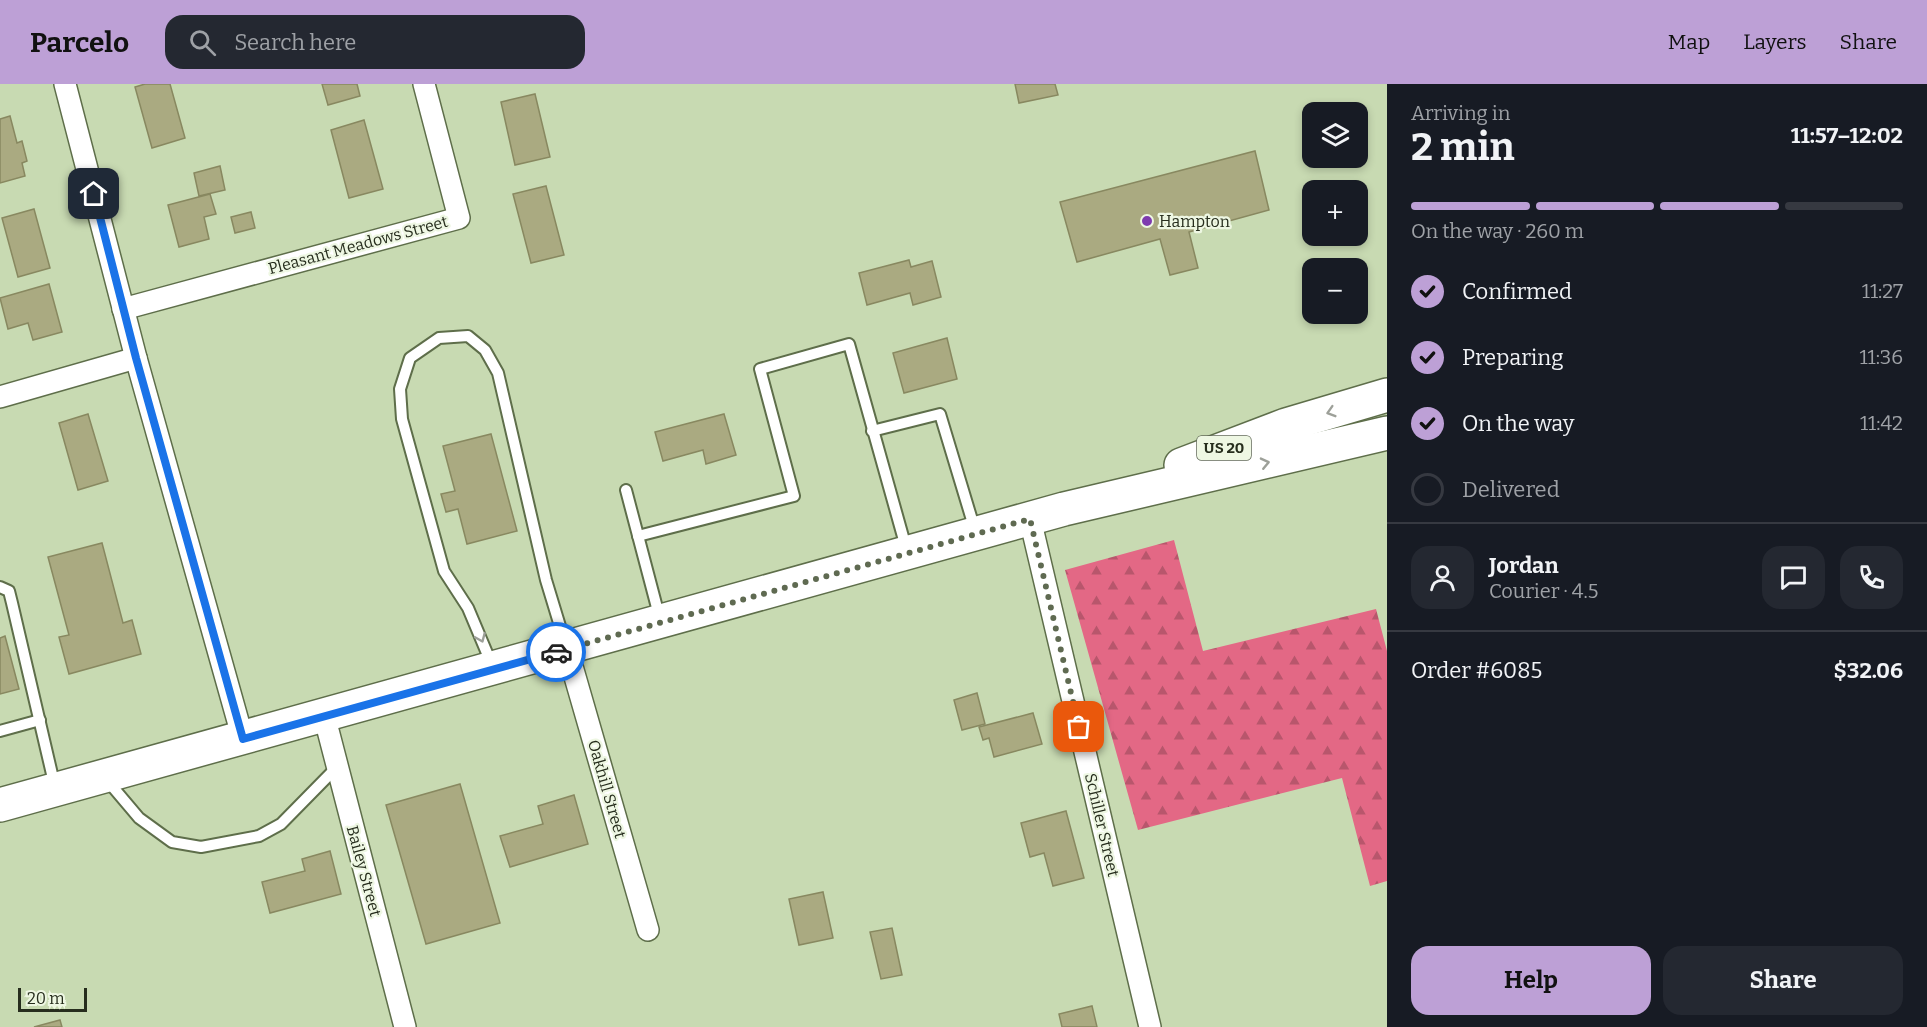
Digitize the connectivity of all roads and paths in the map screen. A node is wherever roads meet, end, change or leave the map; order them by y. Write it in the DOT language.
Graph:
graph roads {
  1 [pos="65,84"];
  2 [pos="424,84"];
  3 [pos="123,309"];
  4 [pos="136,358"];
  5 [pos="1387,395"];
  6 [pos="0,397"];
  7 [pos="872,431"];
  8 [pos="1387,433"];
  9 [pos="626,490"];
  10 [pos="1064,509"];
  11 [pos="1030,519"];
  12 [pos="976,533"];
  13 [pos="638,536"];
  14 [pos="908,553"];
  15 [pos="0,586"];
  16 [pos="661,622"];
  17 [pos="567,649"];
  18 [pos="494,669"];
  19 [pos="324,715"];
  20 [pos="40,720"];
  21 [pos="0,731"];
  22 [pos="243,739"];
  23 [pos="337,767"];
  24 [pos="104,776"];
  25 [pos="56,790"];
  26 [pos="0,805"];
  27 [pos="648,930"];
  28 [pos="405,1027"];
  29 [pos="1150,1027"];
  1 -- 3 [label="street"];
  2 -- 3 [label="street, Pleasant Meadows Street"];
  3 -- 4 [label="street"];
  4 -- 6 [label="street"];
  4 -- 22 [label="street"];
  5 -- 10 [label="main road, US 20, one-way"];
  7 -- 12 [label="lane"];
  7 -- 13 [label="lane"];
  7 -- 14 [label="lane"];
  10 -- 8 [label="main road, US 20, one-way"];
  9 -- 13 [label="lane"];
  10 -- 11 [label="main road, US 20"];
  11 -- 12 [label="main road, US 20"];
  11 -- 29 [label="street, Schiller Street"];
  12 -- 14 [label="main road, US 20"];
  13 -- 16 [label="lane"];
  14 -- 16 [label="main road, US 20"];
  15 -- 20 [label="lane"];
  16 -- 17 [label="main road, US 20"];
  17 -- 18 [label="main road, US 20"];
  17 -- 18 [label="lane, one-way"];
  17 -- 27 [label="street, Oakhill Street"];
  18 -- 19 [label="main road, US 20"];
  19 -- 22 [label="main road, US 20"];
  19 -- 23 [label="street, Bailey Street"];
  20 -- 21 [label="lane"];
  20 -- 25 [label="lane"];
  22 -- 24 [label="main road, US 20"];
  23 -- 24 [label="lane"];
  23 -- 28 [label="street, Bailey Street"];
  24 -- 25 [label="main road, US 20"];
  25 -- 26 [label="main road, US 20"];
}
